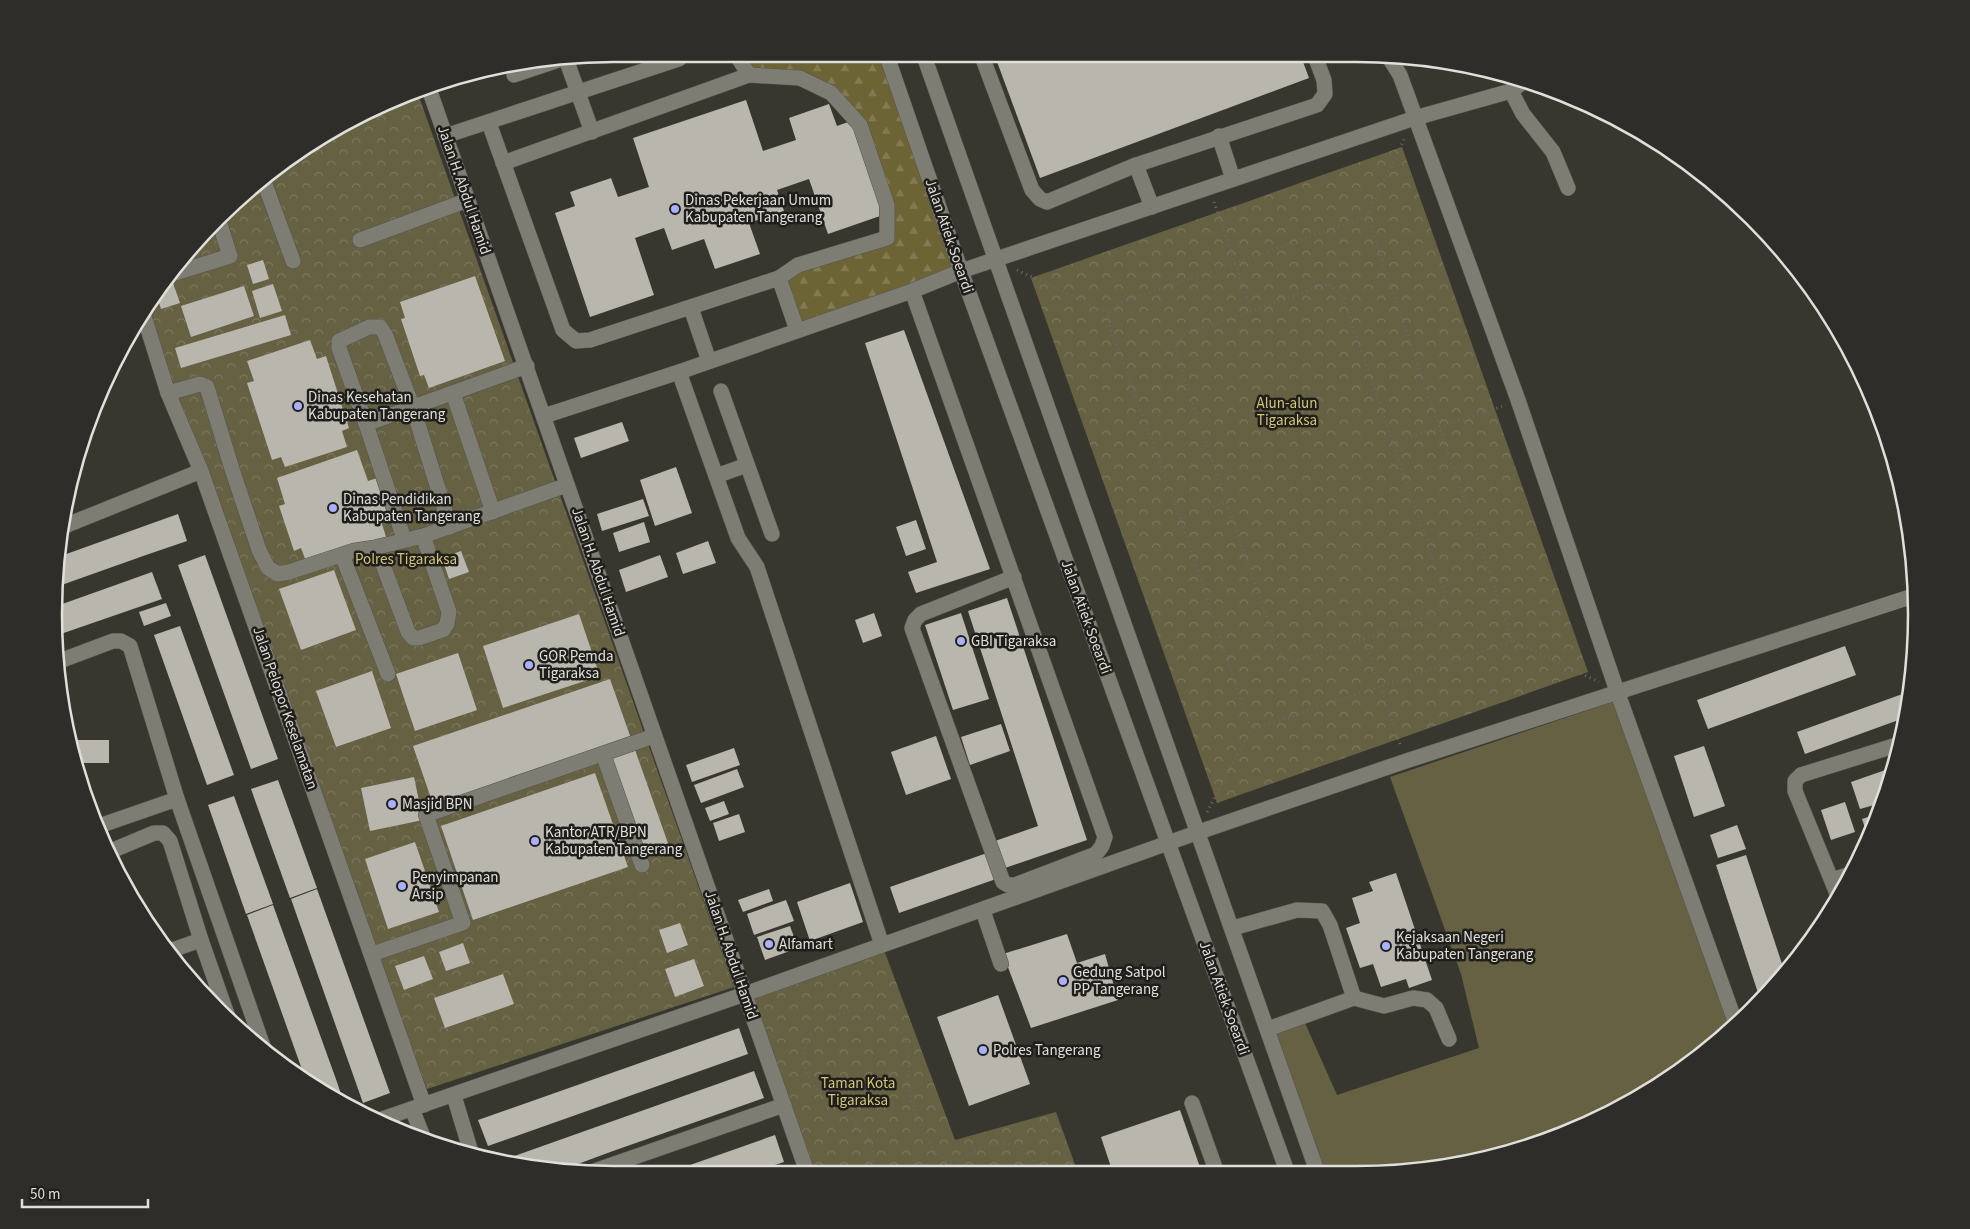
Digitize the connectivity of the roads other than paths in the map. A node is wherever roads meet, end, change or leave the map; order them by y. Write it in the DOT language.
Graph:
graph roads {
  1 [pos="670,62"];
  2 [pos="741,62"];
  3 [pos="889,62"];
  4 [pos="926,62"];
  5 [pos="984,62"];
  6 [pos="1317,62"];
  7 [pos="1394,64"];
  8 [pos="568,65"];
  9 [pos="534,68"];
  10 [pos="514,75"];
  11 [pos="750,75"];
  12 [pos="1517,87"];
  13 [pos="578,92"];
  14 [pos="431,94"];
  15 [pos="1415,118"];
  16 [pos="489,123"];
  17 [pos="592,132"];
  18 [pos="445,136"];
  19 [pos="1219,136"];
  20 [pos="504,163"];
  21 [pos="1136,165"];
  22 [pos="1233,179"];
  23 [pos="266,187"];
  24 [pos="1568,188"];
  25 [pos="468,200"];
  26 [pos="1152,207"];
  27 [pos="221,227"];
  28 [pos="360,240"];
  29 [pos="996,260"];
  30 [pos="293,262"];
  31 [pos="183,271"];
  32 [pos="962,272"];
  33 [pos="779,278"];
  34 [pos="912,291"];
  35 [pos="691,308"];
  36 [pos="146,323"];
  37 [pos="797,330"];
  38 [pos="710,361"];
  39 [pos="527,366"];
  40 [pos="680,372"];
  41 [pos="721,391"];
  42 [pos="168,393"];
  43 [pos="453,393"];
  44 [pos="413,408"];
  45 [pos="544,416"];
  46 [pos="366,424"];
  47 [pos="747,465"];
  48 [pos="201,471"];
  49 [pos="716,476"];
  50 [pos="568,485"];
  51 [pos="493,512"];
  52 [pos="70,523"];
  53 [pos="450,527"];
  54 [pos="772,534"];
  55 [pos="423,536"];
  56 [pos="404,539"];
  57 [pos="373,548"];
  58 [pos="342,555"];
  59 [pos="1014,577"];
  60 [pos="1907,598"];
  61 [pos="65,659"];
  62 [pos="388,674"];
  63 [pos="1617,691"];
  64 [pos="654,736"];
  65 [pos="1891,747"];
  66 [pos="603,754"];
  67 [pos="177,799"];
  68 [pos="104,824"];
  69 [pos="1196,833"];
  70 [pos="1168,844"];
  71 [pos="115,849"];
  72 [pos="642,865"];
  73 [pos="1841,877"];
  74 [pos="1832,880"];
  75 [pos="1835,889"];
  76 [pos="983,910"];
  77 [pos="1233,928"];
  78 [pos="201,940"];
  79 [pos="882,946"];
  80 [pos="175,949"];
  81 [pos="372,954"];
  82 [pos="1001,964"];
  83 [pos="745,994"];
  84 [pos="245,995"];
  85 [pos="1354,998"];
  86 [pos="222,1003"];
  87 [pos="1733,1017"];
  88 [pos="1268,1030"];
  89 [pos="260,1037"];
  90 [pos="1449,1039"];
  91 [pos="454,1096"];
  92 [pos="1192,1103"];
  93 [pos="784,1105"];
  94 [pos="418,1107"];
  95 [pos="387,1117"];
  96 [pos="423,1131"];
  97 [pos="470,1147"];
  98 [pos="609,1166"];
  99 [pos="804,1166"];
  100 [pos="1214,1166"];
  101 [pos="1285,1166"];
  102 [pos="1315,1166"];
  1 -- 13 [label="street"];
  2 -- 11 [label="street"];
  3 -- 32 [label="street, Jalan Atiek Soeardi"];
  4 -- 29 [label="street, Jalan Atiek Soeardi"];
  5 -- 21 [label="street"];
  6 -- 19 [label="street"];
  7 -- 15 [label="street"];
  8 -- 13 [label="street"];
  9 -- 10 [label="street"];
  11 -- 17 [label="street"];
  11 -- 33 [label="street"];
  12 -- 15 [label="street"];
  12 -- 24 [label="street"];
  13 -- 16 [label="street"];
  13 -- 17 [label="street"];
  14 -- 18 [label="street, Jalan H. Abdul Hamid"];
  15 -- 22 [label="street"];
  15 -- 63 [label="street"];
  16 -- 18 [label="street"];
  16 -- 20 [label="street"];
  17 -- 20 [label="street"];
  18 -- 25 [label="street, Jalan H. Abdul Hamid"];
  19 -- 21 [label="street"];
  19 -- 22 [label="street"];
  20 -- 35 [label="street"];
  21 -- 26 [label="street"];
  22 -- 26 [label="street"];
  23 -- 30 [label="street"];
  25 -- 28 [label="street"];
  25 -- 39 [label="street, Jalan H. Abdul Hamid"];
  26 -- 29 [label="street"];
  27 -- 31 [label="street"];
  29 -- 32 [label="street"];
  29 -- 69 [label="street, Jalan Atiek Soeardi"];
  32 -- 34 [label="street"];
  32 -- 70 [label="street, Jalan Atiek Soeardi"];
  33 -- 35 [label="street"];
  33 -- 37 [label="street"];
  34 -- 37 [label="street"];
  34 -- 59 [label="street"];
  35 -- 38 [label="street"];
  36 -- 42 [label="street, Jalan Pelopor Keselamatan"];
  37 -- 38 [label="street"];
  38 -- 40 [label="street"];
  39 -- 43 [label="street"];
  39 -- 45 [label="street, Jalan H. Abdul Hamid"];
  40 -- 45 [label="street"];
  40 -- 49 [label="street"];
  41 -- 47 [label="street"];
  42 -- 48 [label="street, Jalan Pelopor Keselamatan"];
  42 -- 58 [label="street"];
  43 -- 44 [label="street"];
  43 -- 51 [label="street"];
  44 -- 46 [label="street"];
  44 -- 46 [label="street"];
  44 -- 53 [label="street"];
  45 -- 50 [label="street, Jalan H. Abdul Hamid"];
  46 -- 56 [label="street"];
  47 -- 49 [label="street"];
  47 -- 54 [label="street"];
  48 -- 52 [label="street"];
  48 -- 81 [label="street, Jalan Pelopor Keselamatan"];
  49 -- 79 [label="street"];
  50 -- 51 [label="street"];
  50 -- 64 [label="street, Jalan H. Abdul Hamid"];
  51 -- 53 [label="street"];
  53 -- 55 [label="street"];
  55 -- 56 [label="street"];
  55 -- 57 [label="street"];
  56 -- 57 [label="street"];
  57 -- 58 [label="street"];
  58 -- 62 [label="street"];
  59 -- 59 [label="street"];
  60 -- 63 [label="street"];
  61 -- 67 [label="street"];
  63 -- 69 [label="street"];
  63 -- 87 [label="street"];
  64 -- 66 [label="street"];
  64 -- 83 [label="street, Jalan H. Abdul Hamid"];
  65 -- 74 [label="street"];
  66 -- 72 [label="street"];
  66 -- 81 [label="street"];
  67 -- 68 [label="street"];
  67 -- 84 [label="street"];
  69 -- 70 [label="street"];
  69 -- 77 [label="street, Jalan Atiek Soeardi"];
  70 -- 76 [label="street"];
  70 -- 101 [label="street, Jalan Atiek Soeardi"];
  71 -- 78 [label="street"];
  73 -- 74 [label="street"];
  74 -- 75 [label="street"];
  76 -- 79 [label="street"];
  76 -- 82 [label="street"];
  77 -- 85 [label="street"];
  77 -- 88 [label="street, Jalan Atiek Soeardi"];
  78 -- 80 [label="street"];
  78 -- 86 [label="street"];
  79 -- 83 [label="street"];
  81 -- 94 [label="street, Jalan Pelopor Keselamatan"];
  83 -- 91 [label="street"];
  83 -- 93 [label="street, Jalan H. Abdul Hamid"];
  84 -- 86 [label="street"];
  84 -- 89 [label="street"];
  85 -- 88 [label="street"];
  85 -- 90 [label="street"];
  88 -- 102 [label="street, Jalan Atiek Soeardi"];
  91 -- 94 [label="street"];
  91 -- 97 [label="street"];
  92 -- 100 [label="street"];
  93 -- 98 [label="street"];
  93 -- 99 [label="street, Jalan H. Abdul Hamid"];
  94 -- 95 [label="street"];
  94 -- 96 [label="street, Jalan Pelopor Keselamatan"];
}
